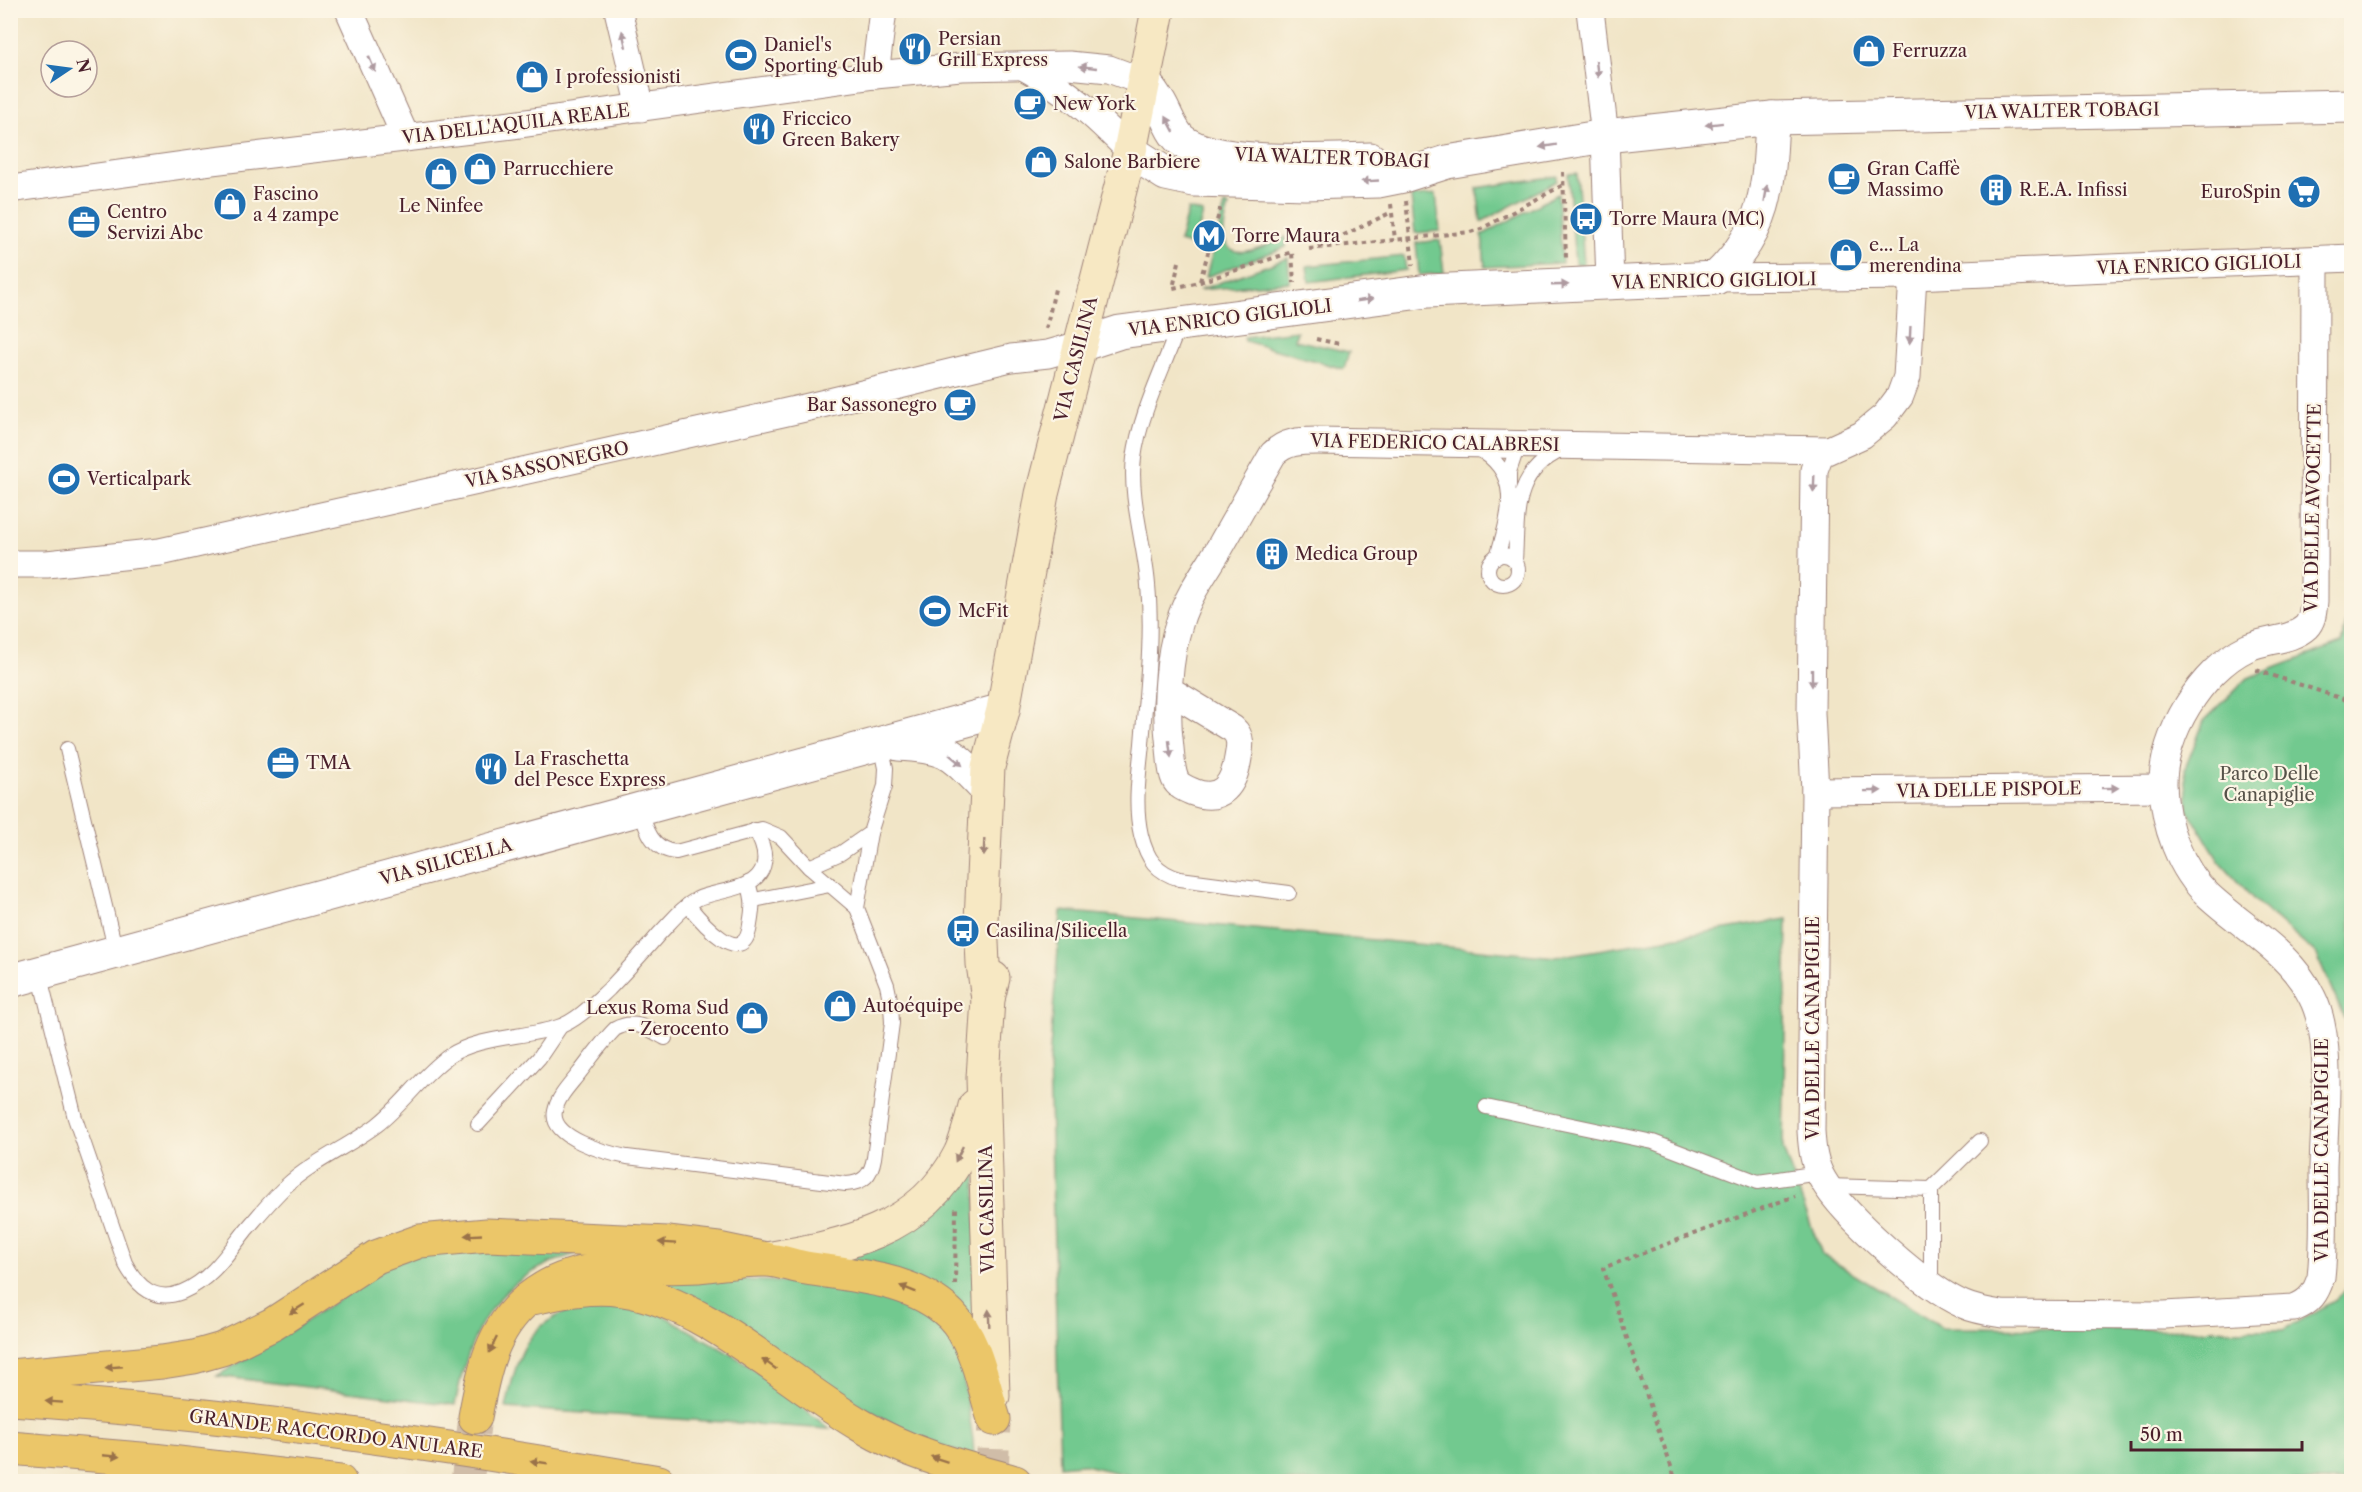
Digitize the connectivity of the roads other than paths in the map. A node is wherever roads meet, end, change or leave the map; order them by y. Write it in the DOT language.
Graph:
graph roads {
  1 [pos="349,10"];
  2 [pos="618,10"];
  3 [pos="883,10"];
  4 [pos="1158,10"];
  5 [pos="1590,10"];
  6 [pos="1022,65"];
  7 [pos="875,75"];
  8 [pos="1144,82"];
  9 [pos="2352,106"];
  10 [pos="641,108"];
  11 [pos="1772,118"];
  12 [pos="1605,136"];
  13 [pos="406,138"];
  14 [pos="1130,152"];
  15 [pos="1447,162"];
  16 [pos="10,189"];
  17 [pos="2352,258"];
  18 [pos="2315,261"];
  19 [pos="1913,276"];
  20 [pos="1716,278"];
  21 [pos="1610,283"];
  22 [pos="1179,325"];
  23 [pos="1080,345"];
  24 [pos="1459,444"];
  25 [pos="1521,445"];
  26 [pos="1572,445"];
  27 [pos="1827,450"];
  28 [pos="1524,483"];
  29 [pos="1510,489"];
  30 [pos="1497,557"];
  31 [pos="1515,561"];
  32 [pos="10,564"];
  33 [pos="1169,690"];
  34 [pos="1003,710"];
  35 [pos="881,743"];
  36 [pos="67,749"];
  37 [pos="2163,788"];
  38 [pos="986,789"];
  39 [pos="1815,791"];
  40 [pos="640,808"];
  41 [pos="755,830"];
  42 [pos="870,833"];
  43 [pos="808,867"];
  44 [pos="748,883"];
  45 [pos="830,885"];
  46 [pos="1289,893"];
  47 [pos="754,900"];
  48 [pos="688,905"];
  49 [pos="857,908"];
  50 [pos="116,952"];
  51 [pos="25,977"];
  52 [pos="988,999"];
  53 [pos="560,1027"];
  54 [pos="665,1038"];
  55 [pos="983,1078"];
  56 [pos="1486,1107"];
  57 [pos="478,1124"];
  58 [pos="1980,1141"];
  59 [pos="1823,1179"];
  60 [pos="1931,1189"];
  61 [pos="766,1260"];
  62 [pos="1931,1285"];
  63 [pos="528,1299"];
  64 [pos="10,1376"];
  65 [pos="10,1399"];
  66 [pos="475,1417"];
  67 [pos="10,1448"];
  68 [pos="340,1482"];
  69 [pos="659,1482"];
  70 [pos="1015,1482"];
  1 -- 13 [label="street, one-way"];
  10 -- 2 [label="street, one-way"];
  3 -- 7 [label="street"];
  4 -- 8 [label="main road, VIA CASILINA"];
  5 -- 12 [label="street, one-way"];
  6 -- 7 [label="street, VIA DELL'AQUILA REALE"];
  8 -- 6 [label="street, VIA DELL'AQUILA REALE, one-way"];
  6 -- 14 [label="street"];
  7 -- 10 [label="street, VIA DELL'AQUILA REALE"];
  8 -- 14 [label="main road, VIA CASILINA"];
  15 -- 8 [label="street, VIA WALTER TOBAGI, one-way"];
  9 -- 11 [label="street, VIA WALTER TOBAGI"];
  10 -- 13 [label="street, VIA DELL'AQUILA REALE"];
  11 -- 12 [label="street, VIA WALTER TOBAGI, one-way"];
  20 -- 11 [label="street, one-way"];
  12 -- 15 [label="street, VIA WALTER TOBAGI, one-way"];
  12 -- 21 [label="street"];
  13 -- 16 [label="street, VIA DELL'AQUILA REALE"];
  15 -- 14 [label="street, VIA WALTER TOBAGI, one-way"];
  14 -- 23 [label="main road, VIA CASILINA"];
  17 -- 18 [label="street, VIA ENRICO GIGLIOLI"];
  18 -- 19 [label="street, VIA ENRICO GIGLIOLI"];
  18 -- 37 [label="street, VIA DELLE AVOCETTE"];
  19 -- 20 [label="street, VIA ENRICO GIGLIOLI"];
  19 -- 27 [label="street, one-way"];
  20 -- 21 [label="street, VIA ENRICO GIGLIOLI"];
  22 -- 21 [label="street, VIA ENRICO GIGLIOLI, one-way"];
  22 -- 23 [label="street, VIA ENRICO GIGLIOLI"];
  22 -- 46 [label="lane"];
  23 -- 32 [label="street, VIA SASSONEGRO"];
  23 -- 34 [label="main road, VIA CASILINA"];
  24 -- 25 [label="street, VIA FEDERICO CALABRESI"];
  24 -- 29 [label="lane"];
  24 -- 33 [label="street, VIA FEDERICO CALABRESI"];
  25 -- 26 [label="street, VIA FEDERICO CALABRESI"];
  25 -- 28 [label="lane"];
  25 -- 29 [label="lane"];
  26 -- 27 [label="street, VIA FEDERICO CALABRESI"];
  26 -- 28 [label="lane"];
  27 -- 39 [label="street, VIA DELLE CANAPIGLIE, one-way"];
  28 -- 31 [label="lane"];
  29 -- 30 [label="lane"];
  30 -- 31 [label="lane"];
  30 -- 31 [label="lane"];
  34 -- 35 [label="street, VIA SILICELLA"];
  34 -- 38 [label="main road, VIA CASILINA"];
  34 -- 52 [label="main road, VIA CASILINA"];
  35 -- 38 [label="street, VIA SILICELLA, one-way"];
  35 -- 40 [label="street, VIA SILICELLA"];
  35 -- 42 [label="lane"];
  36 -- 50 [label="lane"];
  39 -- 37 [label="street, VIA DELLE PISPOLE, one-way"];
  37 -- 62 [label="street, VIA DELLE CANAPIGLIE"];
  38 -- 52 [label="main road, VIA CASILINA, one-way"];
  39 -- 59 [label="street, VIA DELLE CANAPIGLIE"];
  40 -- 41 [label="lane"];
  40 -- 50 [label="street, VIA SILICELLA"];
  41 -- 43 [label="lane"];
  41 -- 44 [label="lane"];
  42 -- 43 [label="lane"];
  42 -- 49 [label="lane"];
  43 -- 45 [label="lane"];
  44 -- 47 [label="lane"];
  44 -- 48 [label="lane"];
  45 -- 47 [label="lane"];
  45 -- 49 [label="lane"];
  47 -- 48 [label="lane"];
  48 -- 53 [label="lane"];
  49 -- 54 [label="lane"];
  50 -- 51 [label="street, VIA SILICELLA"];
  51 -- 53 [label="lane"];
  52 -- 55 [label="main road, VIA CASILINA"];
  53 -- 57 [label="lane"];
  55 -- 61 [label="main road, one-way"];
  55 -- 61 [label="main road, VIA CASILINA"];
  56 -- 59 [label="lane"];
  58 -- 60 [label="lane"];
  59 -- 60 [label="lane"];
  59 -- 62 [label="street, VIA DELLE CANAPIGLIE"];
  60 -- 62 [label="lane"];
  61 -- 63 [label="main road"];
  61 -- 64 [label="main road, one-way"];
  63 -- 66 [label="main road, one-way"];
  70 -- 63 [label="main road, one-way"];
  69 -- 65 [label="main road, GRANDE RACCORDO ANULARE, one-way"];
  67 -- 68 [label="main road, one-way"];
}
